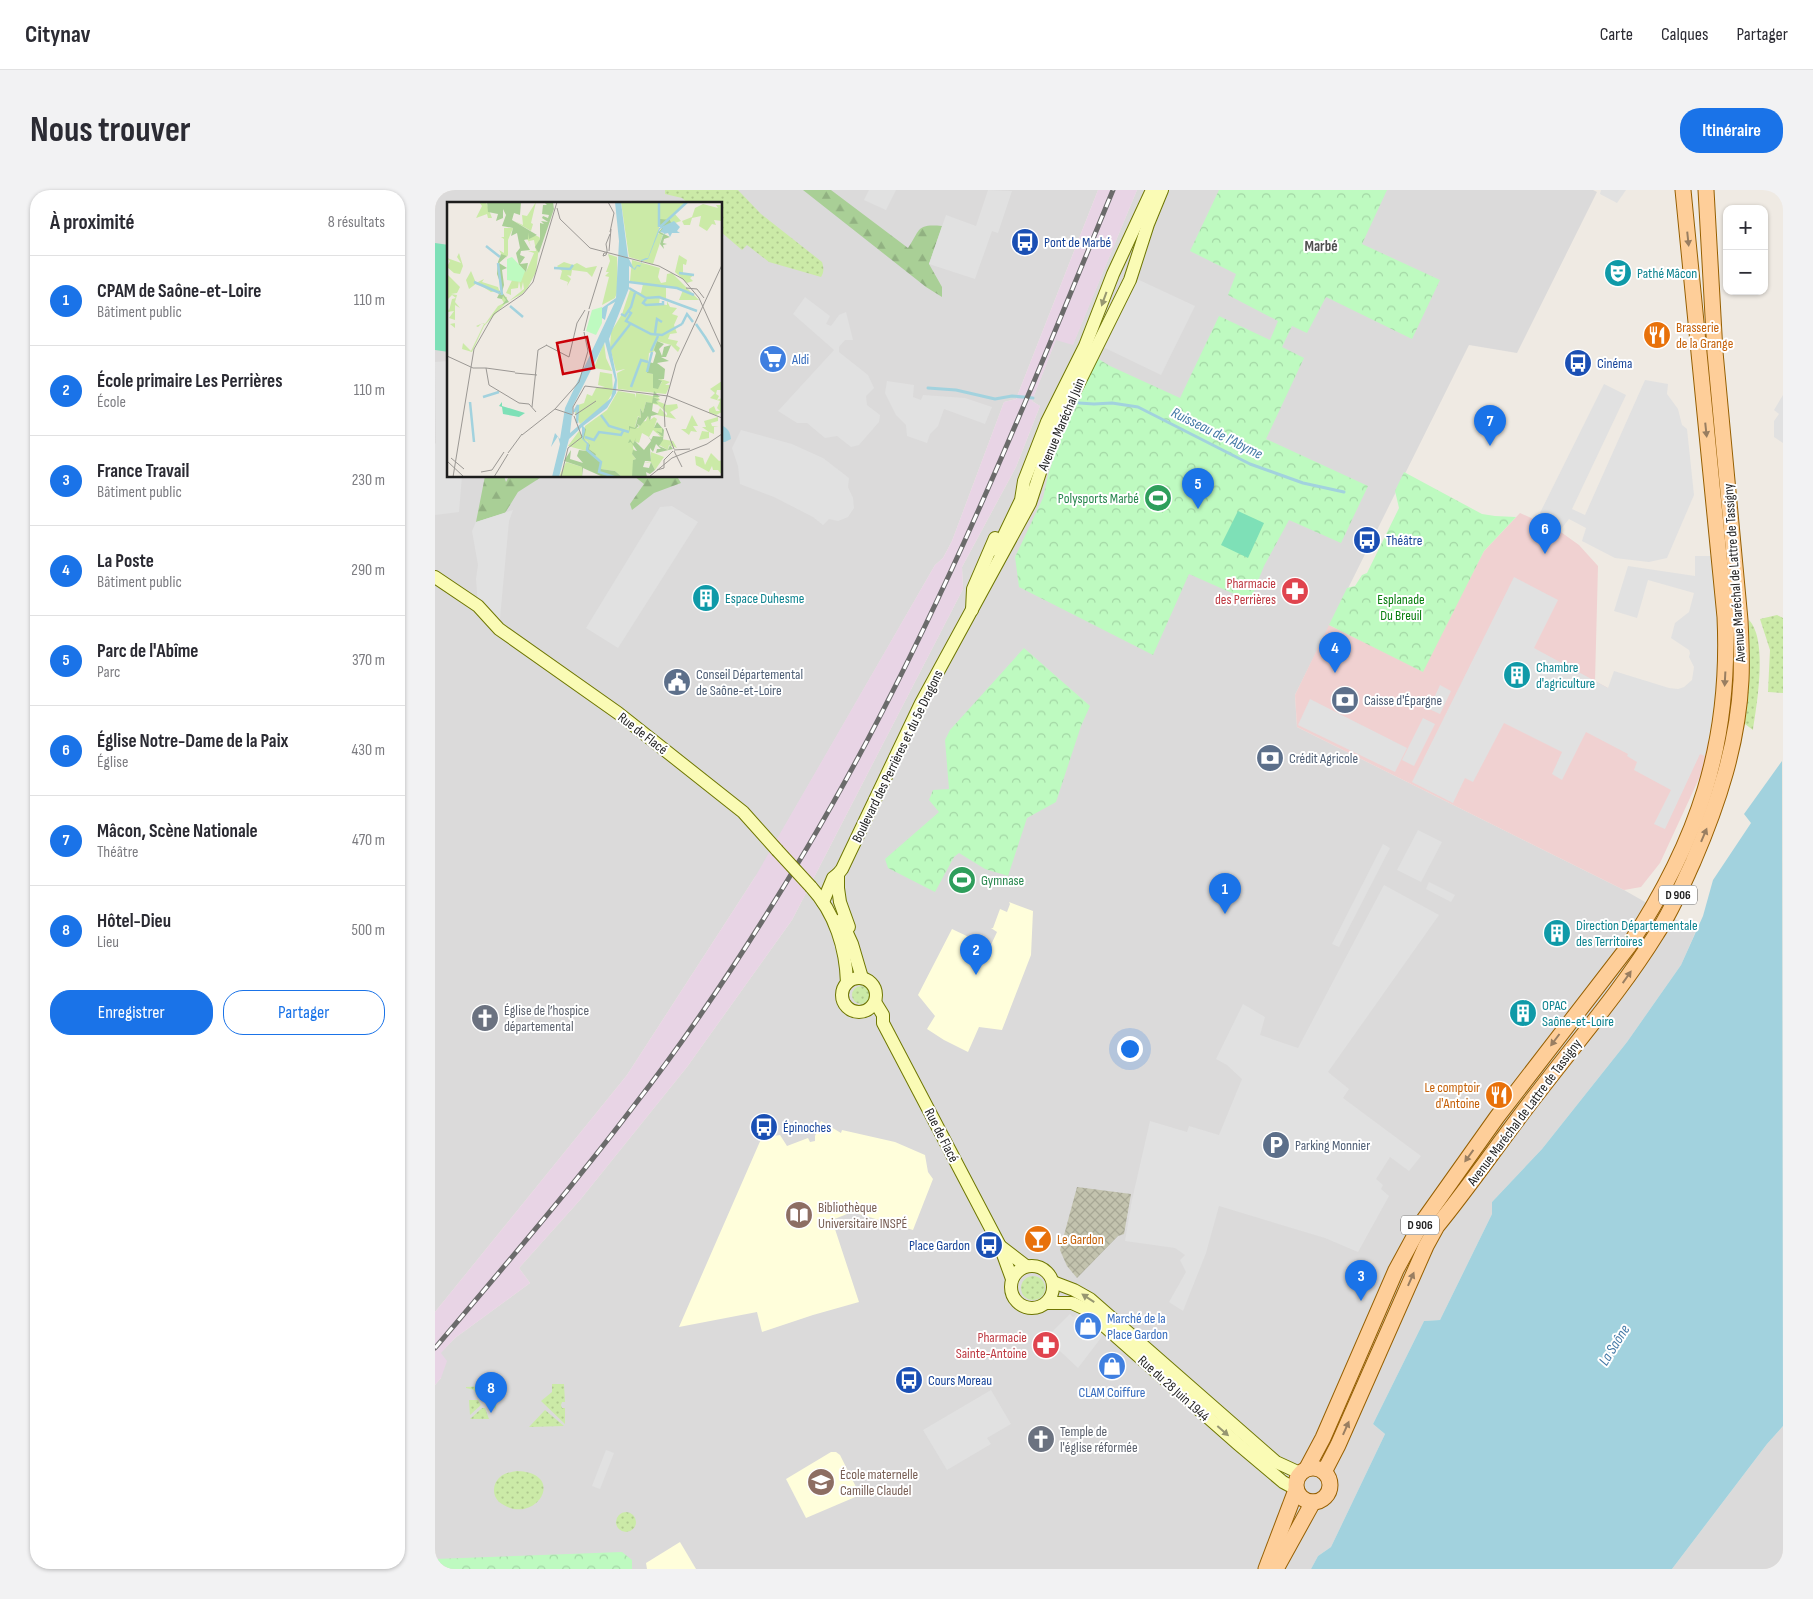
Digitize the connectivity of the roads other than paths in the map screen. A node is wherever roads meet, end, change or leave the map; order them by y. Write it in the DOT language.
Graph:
graph roads {
  1 [pos="1162,190"];
  2 [pos="1683,190"];
  3 [pos="1706,190"];
  4 [pos="1151,194"];
  5 [pos="1135,263"];
  6 [pos="1113,274"];
  7 [pos="1024,482"];
  8 [pos="435,569"];
  9 [pos="435,578"];
  10 [pos="986,586"];
  11 [pos="459,593"];
  12 [pos="973,610"];
  13 [pos="838,874"];
  14 [pos="824,900"];
  15 [pos="852,944"];
  16 [pos="862,978"];
  17 [pos="847,983"];
  18 [pos="875,1002"];
  19 [pos="863,1012"];
  20 [pos="883,1023"];
  21 [pos="1000,1246"];
  22 [pos="1026,1266"];
  23 [pos="1012,1280"];
  24 [pos="1053,1282"];
  25 [pos="1047,1303"];
  26 [pos="1303,1471"];
  27 [pos="1324,1472"];
  28 [pos="1296,1490"];
  29 [pos="1313,1502"];
  30 [pos="1266,1569"];
  31 [pos="1276,1569"];
  1 -- 5 [label="main road, Avenue Maréchal Juin"];
  2 -- 26 [label="main road, Avenue Maréchal de Lattre de Tassigny / D 906, one-way"];
  27 -- 3 [label="main road, Avenue Maréchal de Lattre de Tassigny / D 906, one-way"];
  4 -- 5 [label="main road, Avenue Maréchal Juin"];
  4 -- 6 [label="main road, Avenue Maréchal Juin"];
  5 -- 6 [label="main road"];
  5 -- 10 [label="main road, Avenue Maréchal Juin"];
  6 -- 7 [label="main road, Avenue Maréchal Juin, one-way"];
  7 -- 10 [label="main road, Avenue Maréchal Juin"];
  7 -- 12 [label="main road, Boulevard des Perrières et du 5e Dragons"];
  8 -- 11 [label="main road, Rue de Flacé"];
  9 -- 11 [label="main road, Rue de Flacé"];
  10 -- 12 [label="main road, Boulevard des Perrières et du 5e Dragons"];
  11 -- 14 [label="main road, Rue de Flacé, bridge"];
  12 -- 13 [label="main road, Boulevard des Perrières et du 5e Dragons"];
  13 -- 14 [label="main road, Boulevard des Perrières et du 5e Dragons"];
  13 -- 15 [label="main road, Rue de Flacé"];
  14 -- 15 [label="main road, Rue de Flacé"];
  14 -- 17 [label="main road, Rue de Flacé"];
  15 -- 16 [label="main road, Rue de Flacé"];
  16 -- 17 [label="main road"];
  16 -- 18 [label="main road, Rue de Flacé"];
  17 -- 19 [label="main road, Rue de Flacé"];
  18 -- 19 [label="main road"];
  18 -- 20 [label="main road, Rue de Flacé"];
  19 -- 20 [label="main road, Rue de Flacé"];
  20 -- 21 [label="main road, Rue de Flacé"];
  21 -- 22 [label="main road, Rue de Flacé"];
  21 -- 23 [label="main road, Rue de Flacé"];
  22 -- 23 [label="main road"];
  22 -- 24 [label="main road"];
  23 -- 25 [label="main road"];
  24 -- 25 [label="main road"];
  26 -- 24 [label="main road, Rue du 28 Juin 1944, one-way"];
  25 -- 28 [label="main road, Rue du 28 Juin 1944, one-way"];
  26 -- 27 [label="main road"];
  26 -- 28 [label="main road"];
  27 -- 29 [label="main road"];
  28 -- 29 [label="main road"];
  28 -- 30 [label="main road"];
  29 -- 31 [label="main road"];
}
